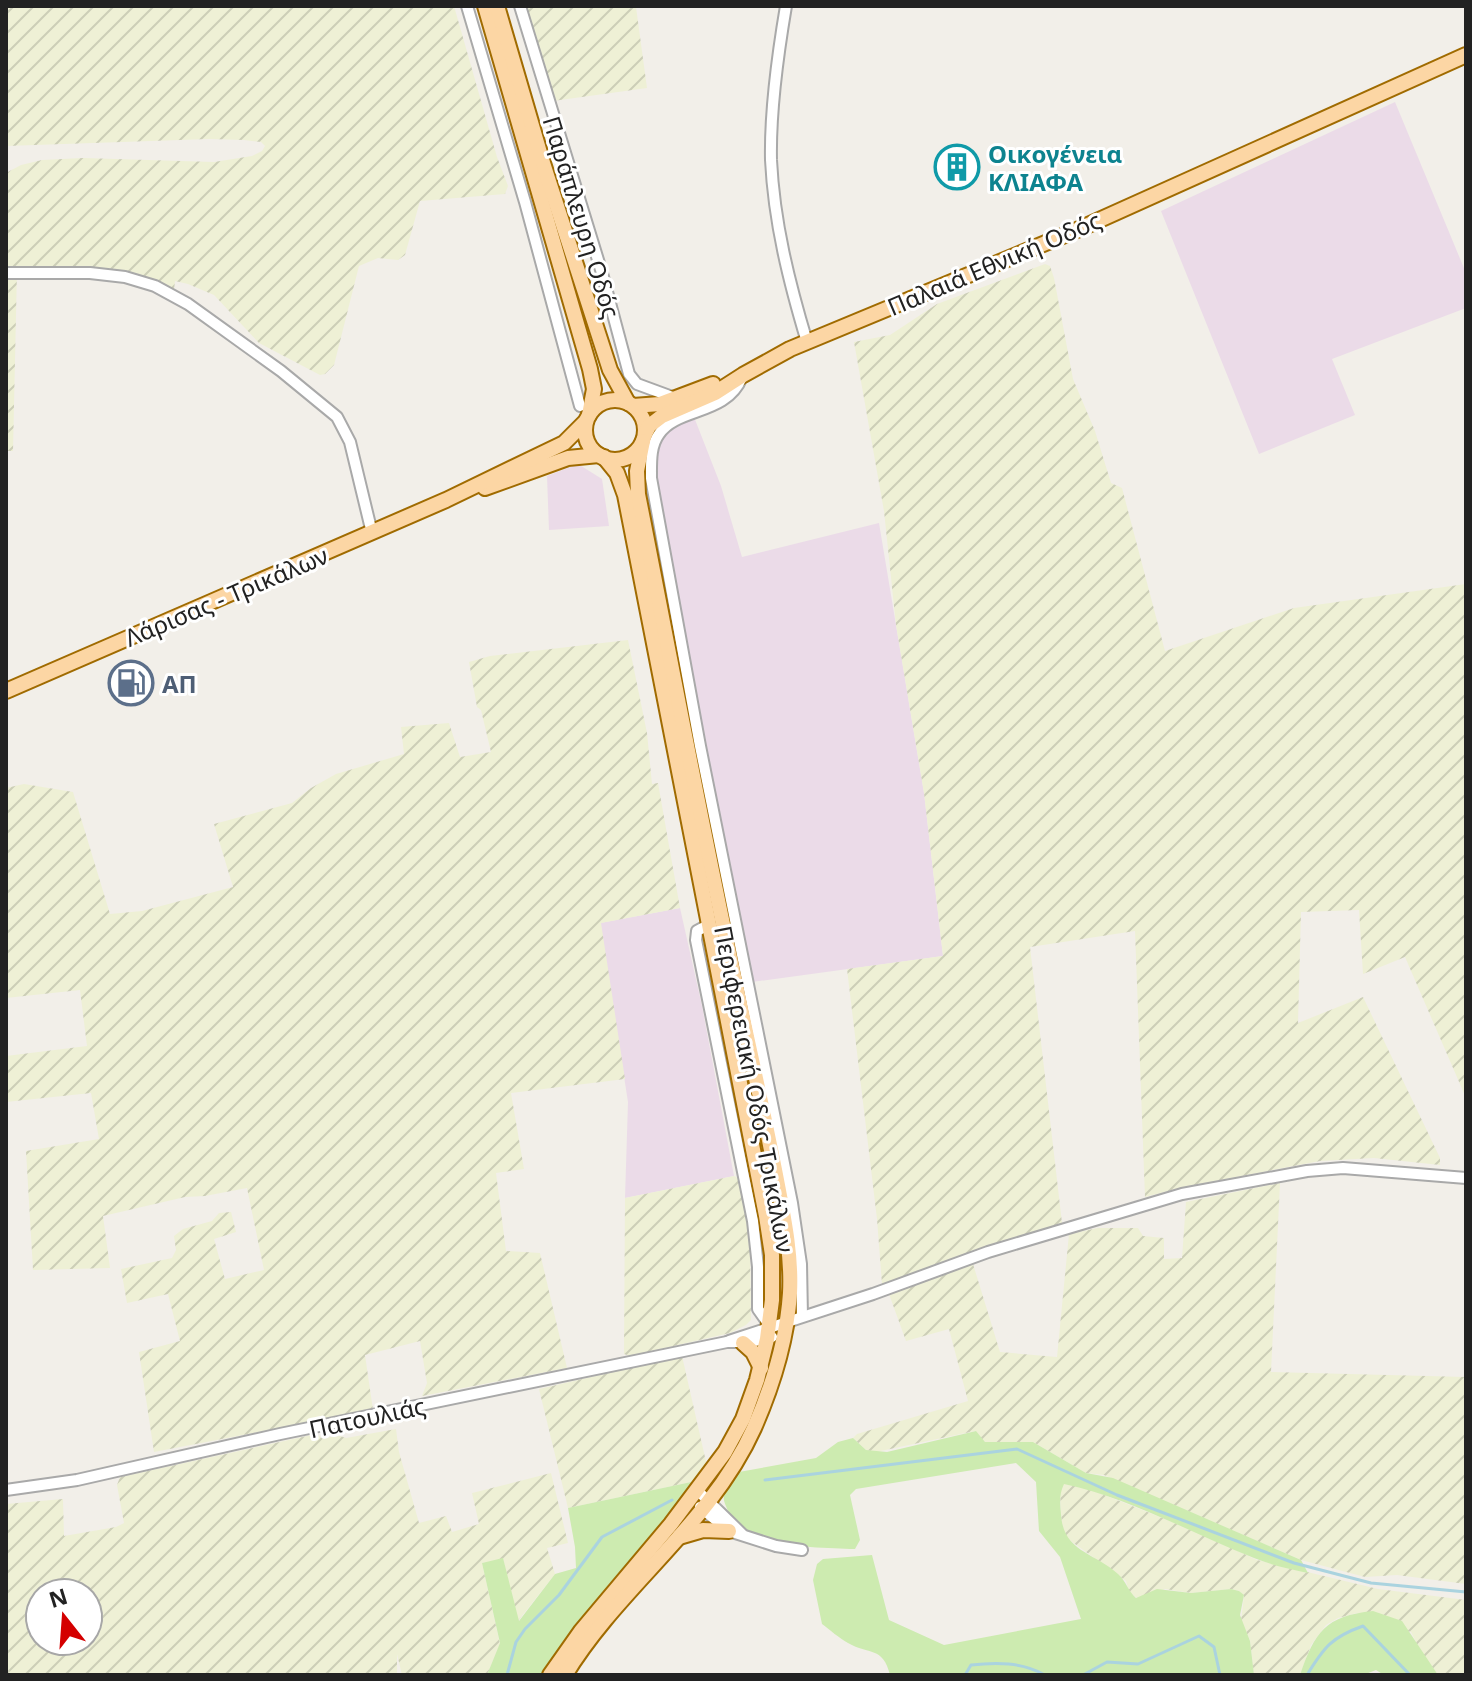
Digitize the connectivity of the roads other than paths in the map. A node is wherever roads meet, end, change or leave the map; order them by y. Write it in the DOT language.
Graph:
graph roads {
  1 [pos="467,6"];
  2 [pos="485,6"];
  3 [pos="497,6"];
  4 [pos="520,6"];
  5 [pos="786,6"];
  6 [pos="1466,55"];
  7 [pos="6,273"];
  8 [pos="807,342"];
  9 [pos="743,375"];
  10 [pos="677,399"];
  11 [pos="630,404"];
  12 [pos="585,414"];
  13 [pos="644,438"];
  14 [pos="602,456"];
  15 [pos="446,500"];
  16 [pos="372,533"];
  17 [pos="676,647"];
  18 [pos="6,691"];
  19 [pos="722,891"];
  20 [pos="1466,1178"];
  21 [pos="802,1316"];
  22 [pos="777,1330"];
  23 [pos="735,1343"];
  24 [pos="761,1368"];
  25 [pos="6,1490"];
  26 [pos="700,1500"];
  27 [pos="735,1533"];
  28 [pos="679,1537"];
  29 [pos="802,1550"];
  30 [pos="550,1675"];
  31 [pos="565,1675"];
  1 -- 12 [label="street, Παράπλευρη Οδός"];
  2 -- 12 [label="main road"];
  3 -- 11 [label="main road"];
  4 -- 10 [label="street, Παράπλευρη Οδός"];
  5 -- 8 [label="street"];
  6 -- 8 [label="main road, Παλαιά Εθνική Οδός"];
  7 -- 16 [label="street"];
  8 -- 9 [label="main road, Παλαιά Εθνική Οδός"];
  9 -- 10 [label="main road, Παλαιά Εθνική Οδός"];
  9 -- 13 [label="main road, Παλαιά Εθνική Οδός"];
  9 -- 17 [label="street"];
  10 -- 11 [label="main road, Παλαιά Εθνική Οδός"];
  11 -- 12 [label="main road"];
  11 -- 13 [label="main road"];
  12 -- 14 [label="main road"];
  12 -- 15 [label="main road, Λάρισας - Τρικάλων"];
  13 -- 14 [label="main road"];
  13 -- 17 [label="main road, Περιφερειακή Οδός Τρικάλων"];
  14 -- 15 [label="main road, Λάρισας - Τρικάλων"];
  14 -- 22 [label="main road, Περιφερειακή Οδός Τρικάλων"];
  15 -- 16 [label="main road, Λάρισας - Τρικάλων"];
  16 -- 18 [label="main road, Λάρισας - Τρικάλων"];
  17 -- 19 [label="main road, Περιφερειακή Οδός Τρικάλων"];
  19 -- 21 [label="street"];
  19 -- 22 [label="main road, Περιφερειακή Οδός Τρικάλων"];
  20 -- 21 [label="street, Πατουλιάς"];
  21 -- 22 [label="street, Πατουλιάς"];
  22 -- 23 [label="street, Πατουλιάς"];
  22 -- 24 [label="main road, Περιφερειακή Οδός Τρικάλων"];
  22 -- 26 [label="main road, Περιφερειακή Οδός Τρικάλων"];
  23 -- 24 [label="main road"];
  23 -- 25 [label="street, Πατουλιάς"];
  24 -- 26 [label="main road, Περιφερειακή Οδός Τρικάλων"];
  26 -- 27 [label="street"];
  26 -- 28 [label="main road, Περιφερειακή Οδός Τρικάλων"];
  26 -- 30 [label="main road, Περιφερειακή Οδός Τρικάλων"];
  27 -- 28 [label="main road"];
  27 -- 29 [label="street"];
  28 -- 31 [label="main road, Περιφερειακή Οδός Τρικάλων"];
}
